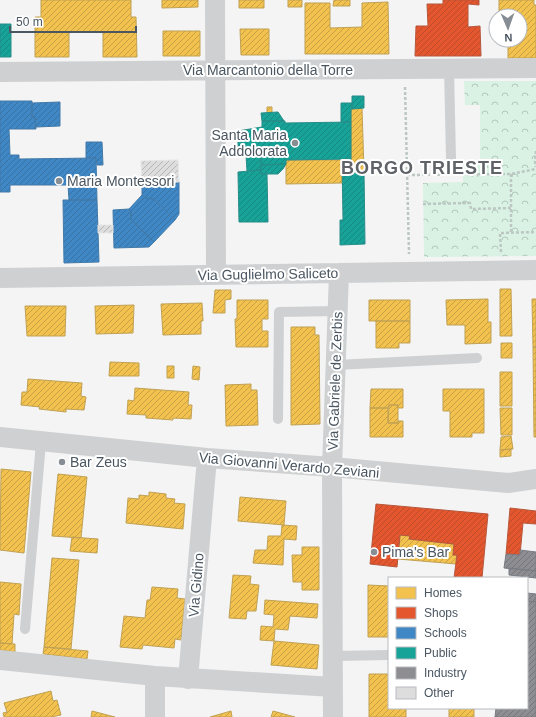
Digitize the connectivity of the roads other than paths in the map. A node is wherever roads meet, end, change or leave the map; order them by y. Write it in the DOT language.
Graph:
graph roads {
  1 [pos="214,0"];
  2 [pos="449,68"];
  3 [pos="536,68"];
  4 [pos="214,70"];
  5 [pos="0,72"];
  6 [pos="451,159"];
  7 [pos="536,270"];
  8 [pos="339,273"];
  9 [pos="216,274"];
  10 [pos="0,278"];
  11 [pos="338,312"];
  12 [pos="477,358"];
  13 [pos="336,365"];
  14 [pos="278,419"];
  15 [pos="0,437"];
  16 [pos="41,442"];
  17 [pos="207,458"];
  18 [pos="332,467"];
  19 [pos="536,479"];
  20 [pos="508,483"];
  21 [pos="536,486"];
  22 [pos="25,629"];
  23 [pos="388,655"];
  24 [pos="334,656"];
  25 [pos="0,660"];
  26 [pos="155,676"];
  27 [pos="188,679"];
  28 [pos="333,687"];
  29 [pos="155,717"];
  30 [pos="333,717"];
  1 -- 4 [label="street"];
  2 -- 3 [label="street, Via Marcantonio della Torre"];
  2 -- 4 [label="street, Via Marcantonio della Torre"];
  2 -- 6 [label="lane"];
  4 -- 5 [label="street, Via Marcantonio della Torre"];
  4 -- 9 [label="street"];
  7 -- 8 [label="street, Via Guglielmo Saliceto"];
  8 -- 9 [label="street, Via Guglielmo Saliceto"];
  8 -- 11 [label="street, Via Gabriele de Zerbis"];
  9 -- 10 [label="street, Via Guglielmo Saliceto"];
  11 -- 13 [label="street, Via Gabriele de Zerbis"];
  11 -- 14 [label="lane"];
  12 -- 13 [label="lane"];
  13 -- 18 [label="street, Via Gabriele de Zerbis"];
  15 -- 16 [label="street, Via Giovanni Verardo Zeviani"];
  16 -- 17 [label="street, Via Giovanni Verardo Zeviani"];
  16 -- 22 [label="lane"];
  17 -- 18 [label="street, Via Giovanni Verardo Zeviani"];
  17 -- 27 [label="street, Via Gidino"];
  18 -- 20 [label="street, Via Giovanni Verardo Zeviani"];
  18 -- 24 [label="street, Via Gabriele de Zerbis"];
  19 -- 20 [label="street, Via Giovanni Verardo Zeviani"];
  20 -- 21 [label="street"];
  23 -- 24 [label="lane"];
  24 -- 28 [label="street, Via Gabriele de Zerbis"];
  25 -- 26 [label="street"];
  26 -- 27 [label="street"];
  26 -- 29 [label="street"];
  27 -- 28 [label="street"];
  28 -- 30 [label="street, Via Gabriele de Zerbis"];
}
